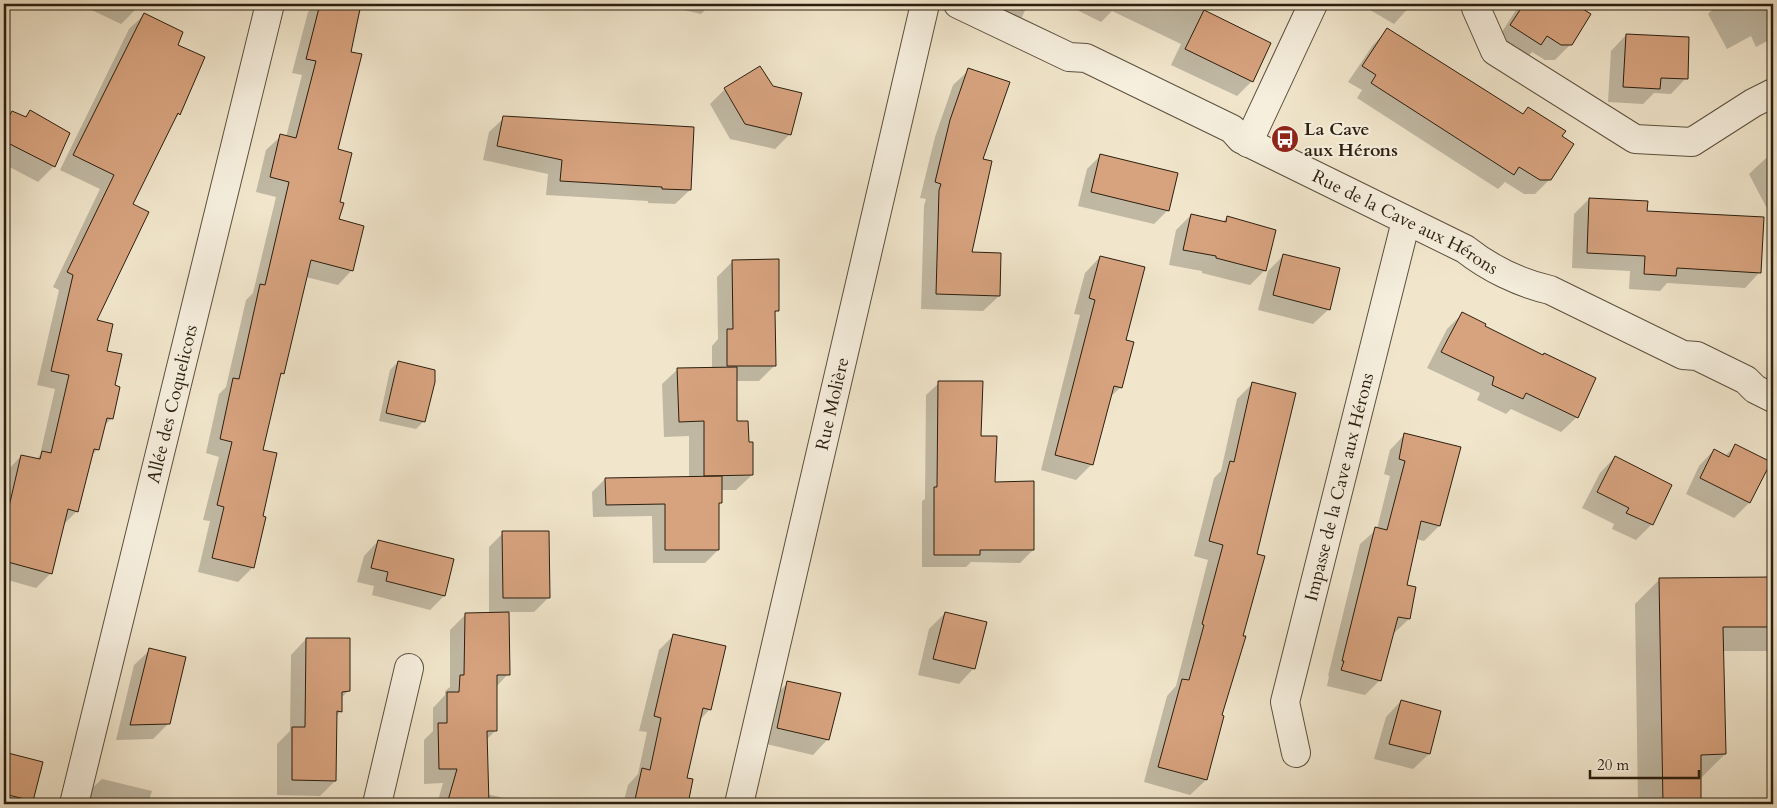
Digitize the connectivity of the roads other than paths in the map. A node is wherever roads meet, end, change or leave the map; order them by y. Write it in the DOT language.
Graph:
graph roads {
  1 [pos="270,4"];
  2 [pos="926,4"];
  3 [pos="958,4"];
  4 [pos="1312,4"];
  5 [pos="1477,4"];
  6 [pos="1773,93"];
  7 [pos="1248,143"];
  8 [pos="1406,221"];
  9 [pos="1773,398"];
  10 [pos="409,668"];
  11 [pos="1296,753"];
  12 [pos="74,804"];
  13 [pos="377,804"];
  14 [pos="738,804"];
  1 -- 12 [label="street, Allée des Coquelicots"];
  2 -- 14 [label="street, Rue Molière"];
  3 -- 7 [label="street, Rue de la Cave aux Hérons"];
  4 -- 7 [label="street"];
  5 -- 6 [label="street"];
  7 -- 8 [label="street, Rue de la Cave aux Hérons"];
  8 -- 9 [label="street, Rue de la Cave aux Hérons"];
  8 -- 11 [label="street, Impasse de la Cave aux Hérons"];
  10 -- 13 [label="street"];
}
